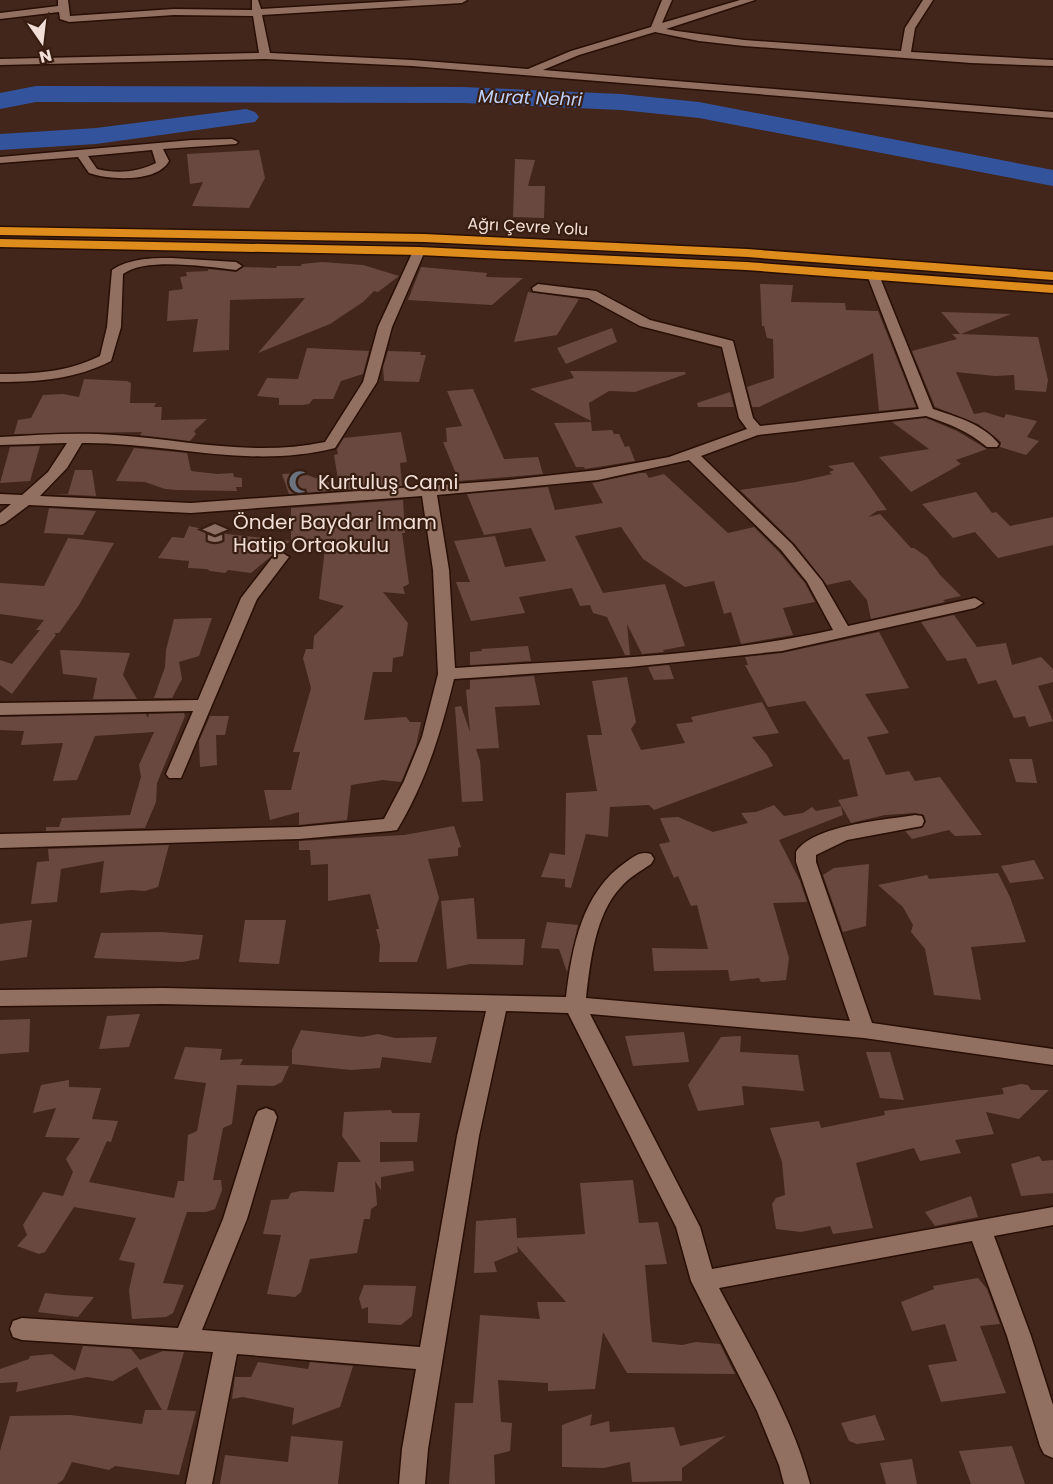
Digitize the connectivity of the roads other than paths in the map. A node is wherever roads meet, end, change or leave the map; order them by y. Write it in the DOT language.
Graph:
graph roads {
  1 [pos="202,0"];
  2 [pos="255,0"];
  3 [pos="457,0"];
  4 [pos="667,0"];
  5 [pos="750,0"];
  6 [pos="928,0"];
  7 [pos="361,3"];
  8 [pos="63,4"];
  9 [pos="257,12"];
  10 [pos="204,13"];
  11 [pos="0,16"];
  12 [pos="656,29"];
  13 [pos="905,55"];
  14 [pos="265,56"];
  15 [pos="0,62"];
  16 [pos="1053,63"];
  17 [pos="529,73"];
  18 [pos="1053,115"];
  19 [pos="232,142"];
  20 [pos="156,146"];
  21 [pos="81,153"];
  22 [pos="0,160"];
  23 [pos="0,231"];
  24 [pos="0,243"];
  25 [pos="419,251"];
  26 [pos="236,266"];
  27 [pos="873,275"];
  28 [pos="1053,276"];
  29 [pos="538,288"];
  30 [pos="1053,289"];
  31 [pos="0,378"];
  32 [pos="927,412"];
  33 [pos="756,431"];
  34 [pos="76,439"];
  35 [pos="0,441"];
  36 [pos="992,444"];
  37 [pos="692,455"];
  38 [pos="429,492"];
  39 [pos="0,499"];
  40 [pos="27,500"];
  41 [pos="0,520"];
  42 [pos="281,558"];
  43 [pos="975,603"];
  44 [pos="844,633"];
  45 [pos="447,674"];
  46 [pos="203,705"];
  47 [pos="0,709"];
  48 [pos="175,774"];
  49 [pos="915,821"];
  50 [pos="0,841"];
  51 [pos="644,859"];
  52 [pos="0,998"];
  53 [pos="498,1002"];
  54 [pos="575,1005"];
  55 [pos="864,1030"];
  56 [pos="1053,1057"];
  57 [pos="266,1117"];
  58 [pos="1051,1216"];
  59 [pos="980,1229"];
  60 [pos="703,1281"];
  61 [pos="22,1329"];
  62 [pos="186,1339"];
  63 [pos="227,1342"];
  64 [pos="430,1359"];
  65 [pos="1053,1446"];
  66 [pos="199,1484"];
  67 [pos="412,1484"];
  68 [pos="797,1484"];
  1 -- 10 [label="street"];
  2 -- 9 [label="street"];
  3 -- 7 [label="street"];
  4 -- 12 [label="street"];
  5 -- 12 [label="street"];
  6 -- 13 [label="street"];
  7 -- 9 [label="street"];
  8 -- 10 [label="street"];
  8 -- 11 [label="street"];
  9 -- 10 [label="street"];
  9 -- 14 [label="street"];
  12 -- 13 [label="street"];
  12 -- 17 [label="street"];
  13 -- 16 [label="street"];
  14 -- 15 [label="street"];
  14 -- 17 [label="street"];
  17 -- 18 [label="street"];
  19 -- 20 [label="street"];
  20 -- 21 [label="street"];
  20 -- 21 [label="street"];
  21 -- 22 [label="street"];
  23 -- 28 [label="highway, Ağrı Çevre Yolu"];
  24 -- 25 [label="highway, Ağrı Çevre Yolu"];
  25 -- 27 [label="highway, Ağrı Çevre Yolu"];
  25 -- 34 [label="street"];
  26 -- 31 [label="street"];
  27 -- 30 [label="highway, Ağrı Çevre Yolu"];
  27 -- 32 [label="street"];
  29 -- 33 [label="street"];
  32 -- 33 [label="street"];
  32 -- 36 [label="street"];
  33 -- 37 [label="street"];
  34 -- 35 [label="street"];
  34 -- 40 [label="street"];
  37 -- 38 [label="street"];
  37 -- 44 [label="street"];
  38 -- 40 [label="street"];
  38 -- 45 [label="street"];
  39 -- 40 [label="street"];
  40 -- 41 [label="street"];
  42 -- 46 [label="street"];
  43 -- 44 [label="street"];
  44 -- 45 [label="street"];
  45 -- 50 [label="street"];
  46 -- 47 [label="street"];
  46 -- 48 [label="street"];
  49 -- 55 [label="street"];
  51 -- 54 [label="street"];
  52 -- 53 [label="street"];
  53 -- 54 [label="street"];
  53 -- 64 [label="street"];
  54 -- 55 [label="street"];
  54 -- 60 [label="street"];
  55 -- 56 [label="street"];
  57 -- 62 [label="street"];
  58 -- 59 [label="street"];
  59 -- 60 [label="street"];
  59 -- 65 [label="street"];
  60 -- 68 [label="street"];
  61 -- 62 [label="street"];
  62 -- 63 [label="street"];
  63 -- 64 [label="street"];
  63 -- 66 [label="street"];
  64 -- 67 [label="street"];
}
